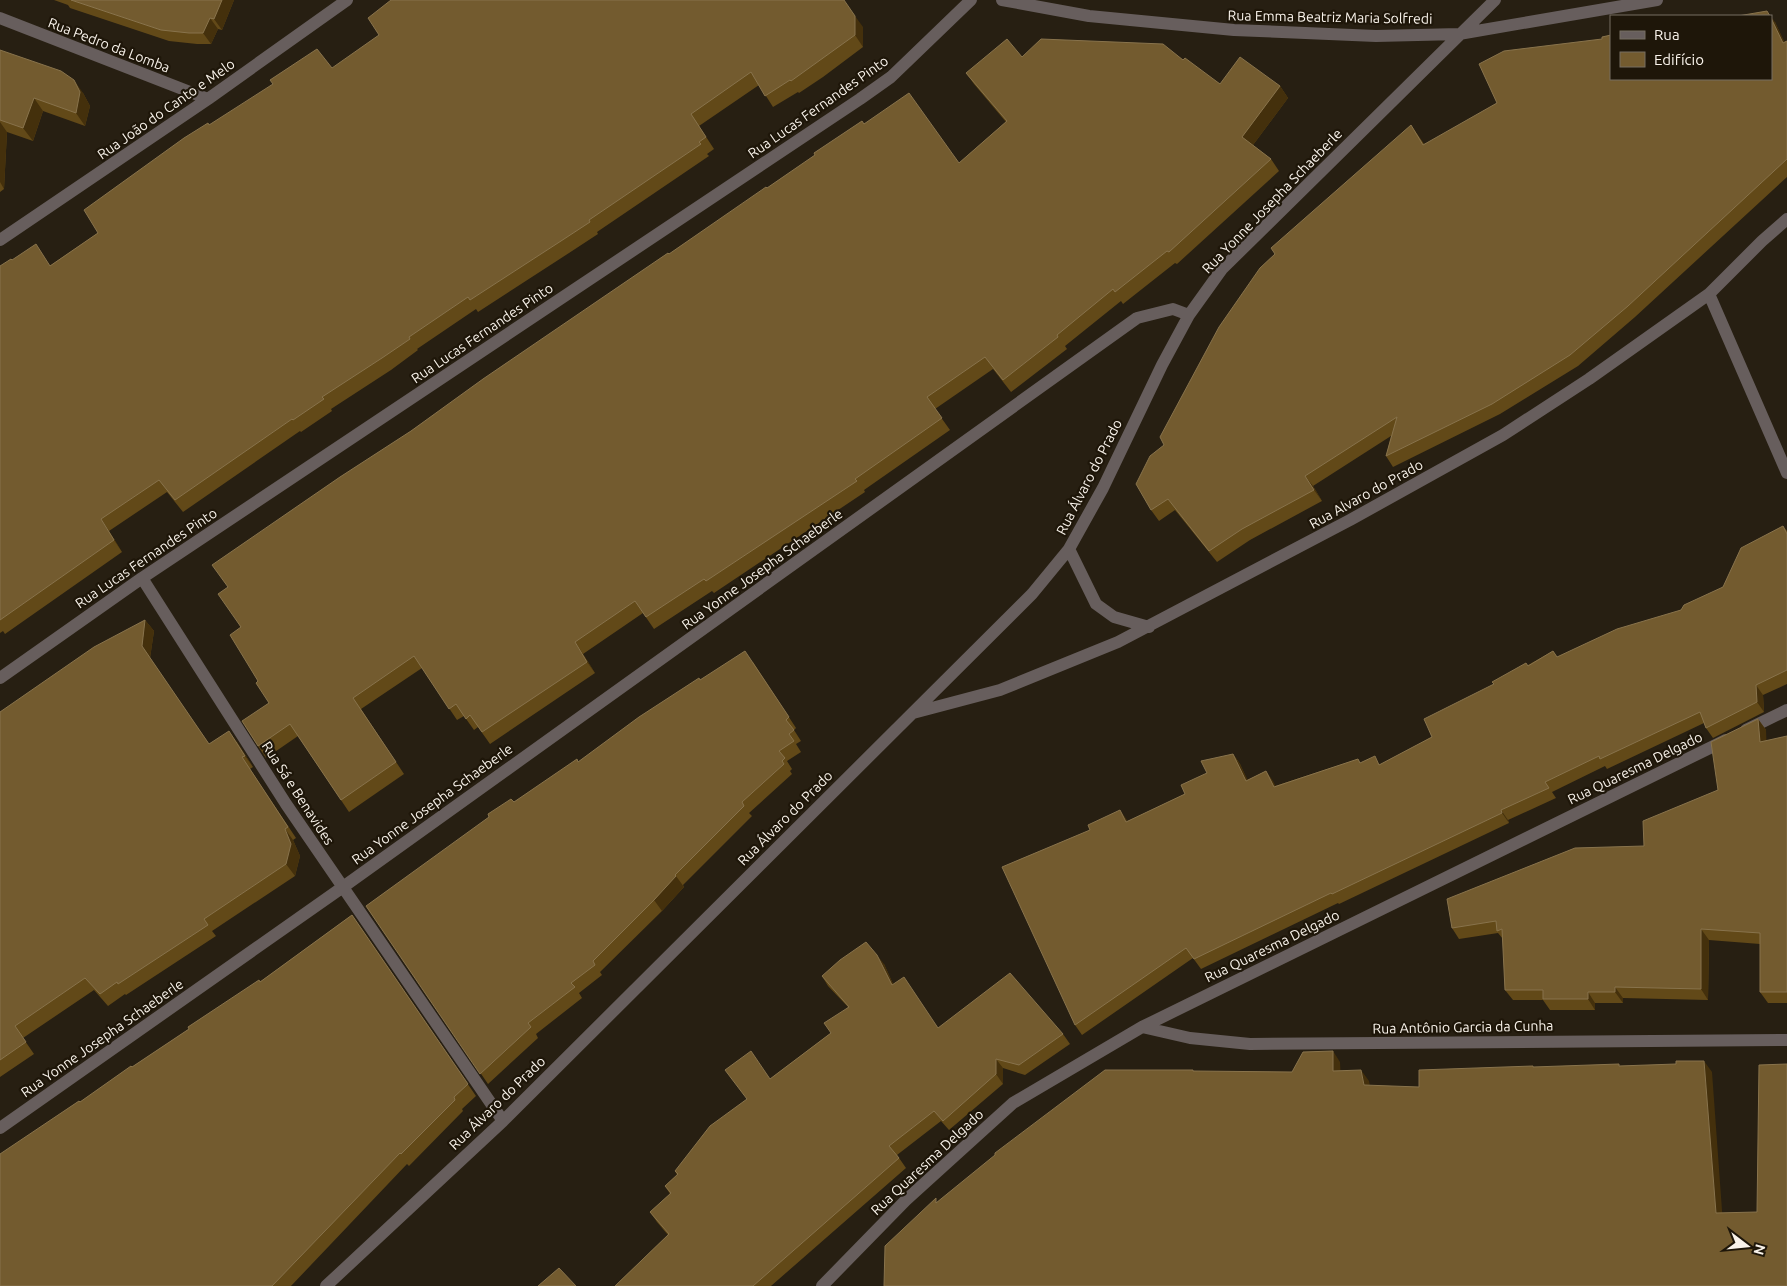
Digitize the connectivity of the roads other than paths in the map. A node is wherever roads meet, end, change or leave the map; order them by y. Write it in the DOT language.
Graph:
graph roads {
  1 [pos="347,0"];
  2 [pos="971,0"];
  3 [pos="1002,0"];
  4 [pos="1495,0"];
  5 [pos="1657,0"];
  6 [pos="0,18"];
  7 [pos="1459,34"];
  8 [pos="208,98"];
  9 [pos="1787,219"];
  10 [pos="0,240"];
  11 [pos="1709,294"];
  12 [pos="1189,315"];
  13 [pos="1787,473"];
  14 [pos="1069,549"];
  15 [pos="142,578"];
  16 [pos="1149,627"];
  17 [pos="0,678"];
  18 [pos="1787,710"];
  19 [pos="913,713"];
  20 [pos="343,887"];
  21 [pos="1142,1027"];
  22 [pos="1787,1040"];
  23 [pos="503,1121"];
  24 [pos="0,1128"];
  25 [pos="326,1286"];
  26 [pos="822,1286"];
  1 -- 8 [label="street, Rua João do Canto e Melo"];
  2 -- 15 [label="street, Rua Lucas Fernandes Pinto"];
  3 -- 7 [label="street, Rua Emma Beatriz Maria Solfredi"];
  4 -- 7 [label="street, Rua Yonne Josepha Schaeberle"];
  5 -- 7 [label="street, Rua Emma Beatriz Maria Solfredi"];
  6 -- 8 [label="street, Rua Pedro da Lomba"];
  7 -- 12 [label="street, Rua Yonne Josepha Schaeberle"];
  8 -- 10 [label="street, Rua João do Canto e Melo"];
  9 -- 11 [label="street, Rua Alvaro do Prado"];
  11 -- 13 [label="street"];
  11 -- 16 [label="street, Rua Alvaro do Prado"];
  12 -- 14 [label="street, Rua Álvaro do Prado"];
  12 -- 20 [label="street, Rua Yonne Josepha Schaeberle"];
  14 -- 16 [label="street"];
  14 -- 19 [label="street, Rua Álvaro do Prado"];
  15 -- 17 [label="street, Rua Lucas Fernandes Pinto"];
  15 -- 20 [label="street, Rua Sá e Benavides"];
  16 -- 19 [label="street, Rua Alvaro do Prado"];
  18 -- 21 [label="street, Rua Quaresma Delgado"];
  19 -- 23 [label="street, Rua Álvaro do Prado"];
  20 -- 23 [label="street, Rua Sá e Benavides"];
  20 -- 24 [label="street, Rua Yonne Josepha Schaeberle"];
  21 -- 22 [label="street, Rua Antônio Garcia da Cunha"];
  21 -- 26 [label="street, Rua Quaresma Delgado"];
  23 -- 25 [label="street, Rua Álvaro do Prado"];
}
